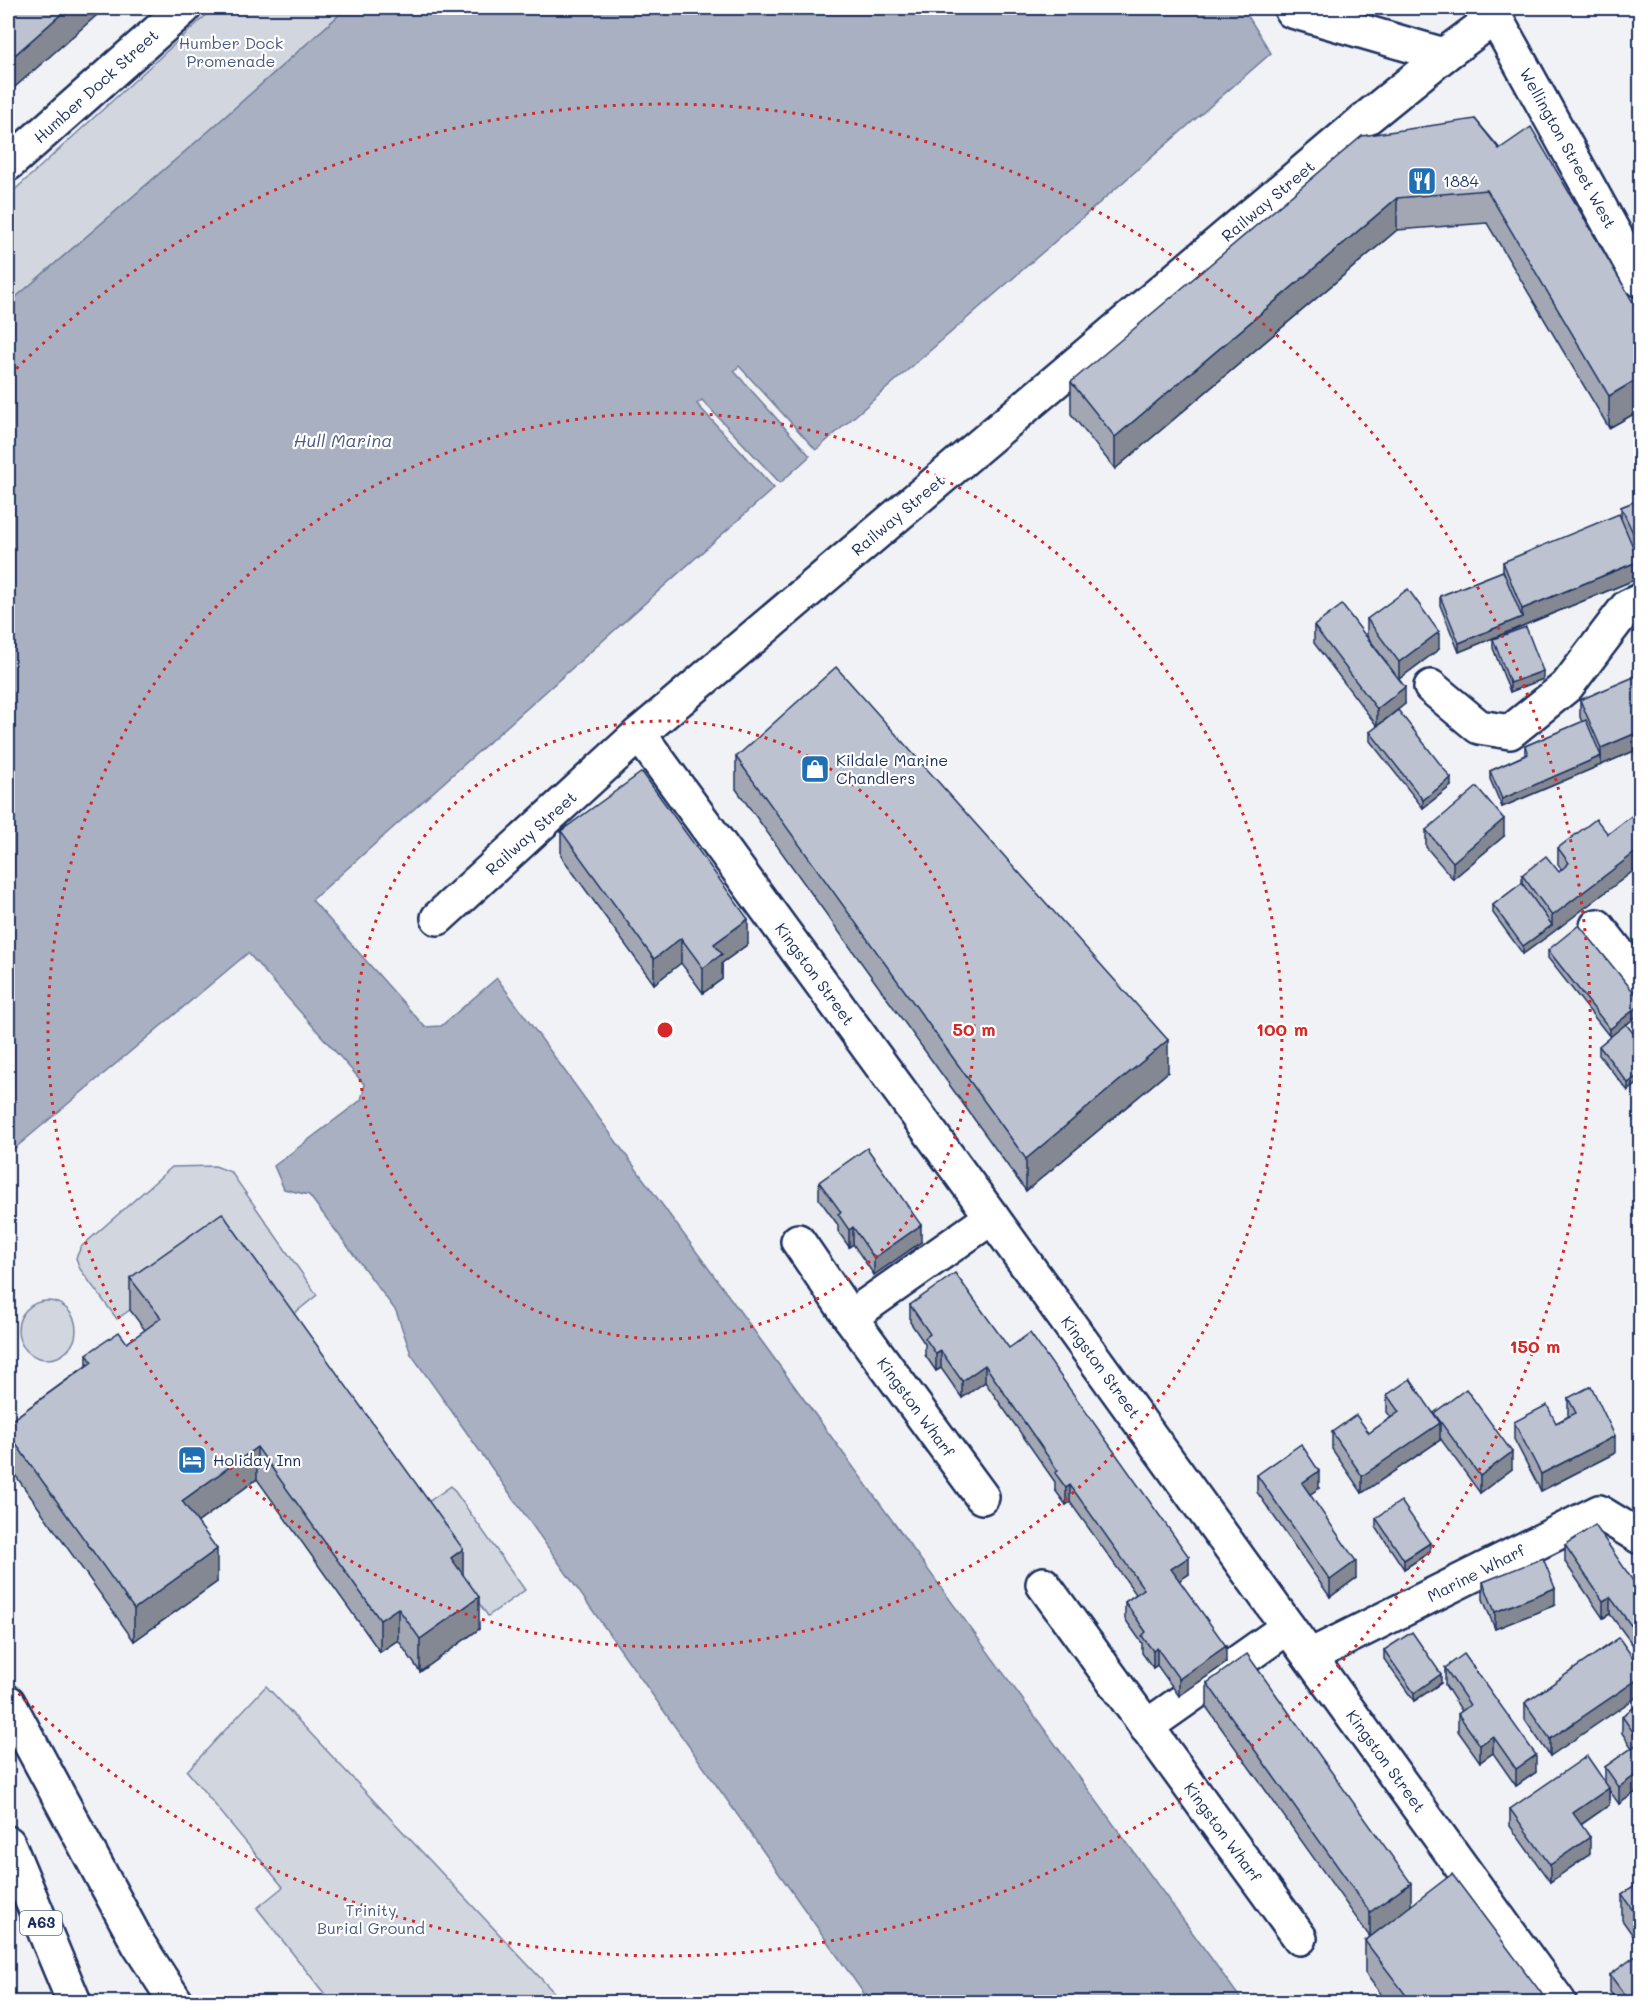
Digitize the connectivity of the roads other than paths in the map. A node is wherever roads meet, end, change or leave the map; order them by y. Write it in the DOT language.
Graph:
graph roads {
  1 [pos="184,8"];
  2 [pos="1291,8"];
  3 [pos="1493,12"];
  4 [pos="1444,55"];
  5 [pos="1364,120"];
  6 [pos="8,164"];
  7 [pos="1641,280"];
  8 [pos="1641,601"];
  9 [pos="1431,687"];
  10 [pos="639,734"];
  11 [pos="438,918"];
  12 [pos="1597,926"];
  13 [pos="1641,981"];
  14 [pos="993,1217"];
  15 [pos="798,1241"];
  16 [pos="850,1317"];
  17 [pos="982,1497"];
  18 [pos="1641,1537"];
  19 [pos="1043,1584"];
  20 [pos="1288,1627"];
  21 [pos="1310,1656"];
  22 [pos="8,1702"];
  23 [pos="1146,1727"];
  24 [pos="8,1843"];
  25 [pos="1300,1938"];
  26 [pos="74,2002"];
  27 [pos="176,2002"];
  28 [pos="1559,2002"];
  1 -- 6 [label="main road, Humber Dock Street"];
  2 -- 4 [label="main road"];
  3 -- 4 [label="main road, Wellington Street West"];
  3 -- 7 [label="main road, Wellington Street West"];
  4 -- 5 [label="main road, Wellington Street West"];
  5 -- 10 [label="main road, Railway Street"];
  8 -- 9 [label="main road"];
  10 -- 11 [label="main road, Railway Street"];
  10 -- 14 [label="main road, Kingston Street"];
  12 -- 13 [label="main road"];
  14 -- 16 [label="main road"];
  14 -- 20 [label="main road, Kingston Street"];
  15 -- 16 [label="main road, Kingston Wharf"];
  16 -- 17 [label="main road, Kingston Wharf"];
  18 -- 21 [label="main road, Marine Wharf"];
  19 -- 23 [label="main road, Kingston Wharf"];
  20 -- 21 [label="main road, Kingston Street"];
  20 -- 23 [label="main road"];
  21 -- 28 [label="main road, Kingston Street"];
  22 -- 27 [label="main road"];
  23 -- 25 [label="main road, Kingston Wharf"];
  24 -- 26 [label="main road, A63"];
}
